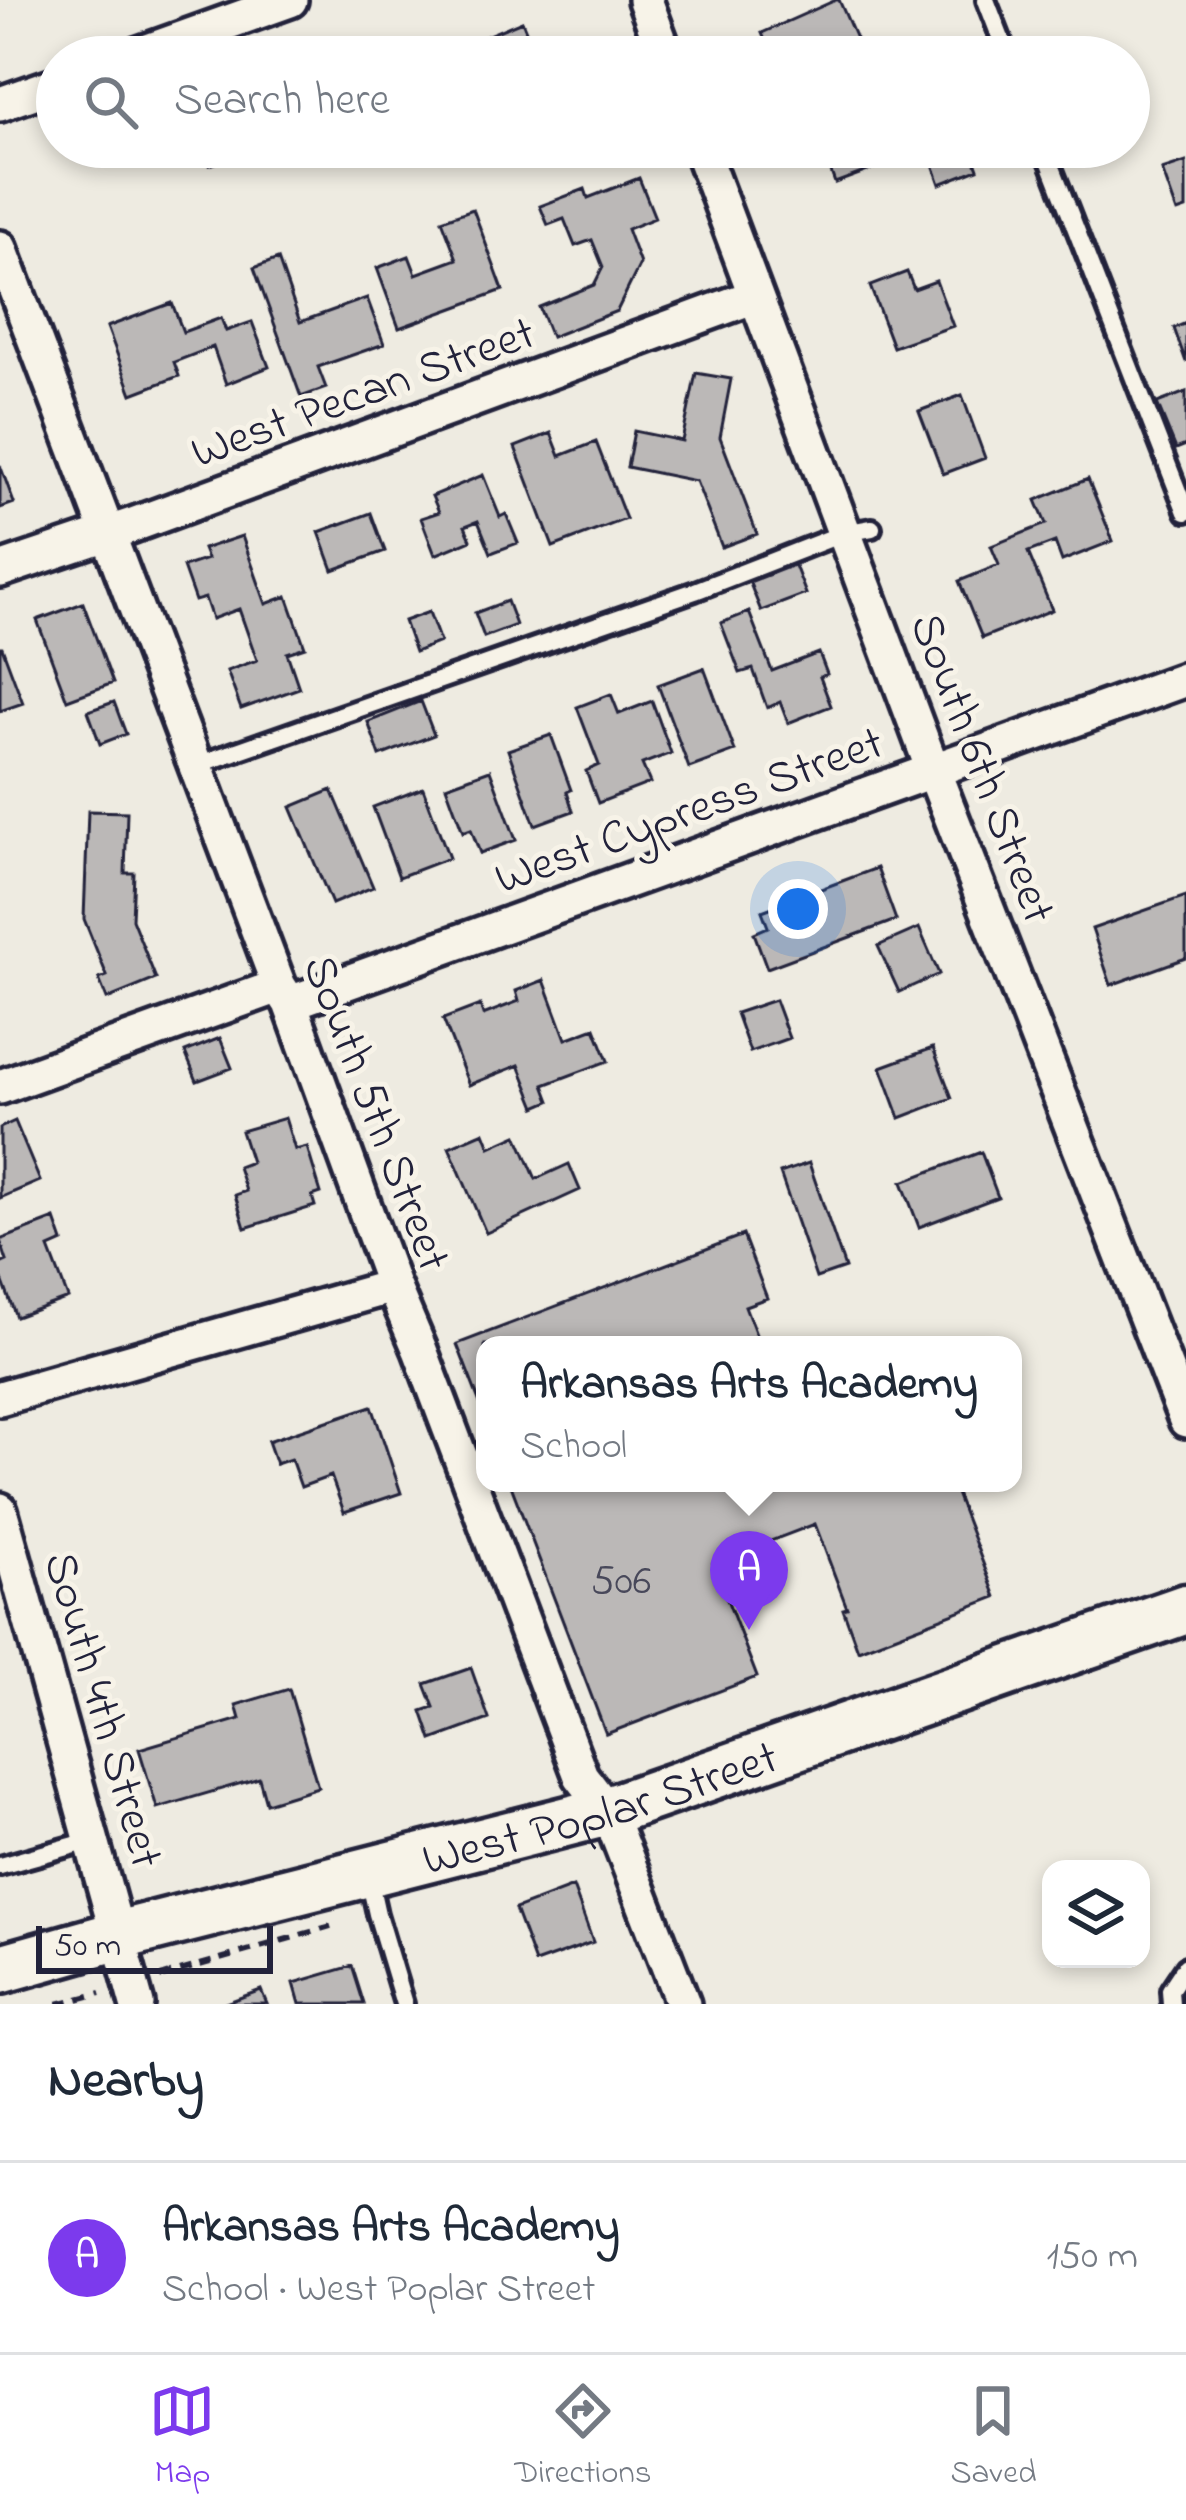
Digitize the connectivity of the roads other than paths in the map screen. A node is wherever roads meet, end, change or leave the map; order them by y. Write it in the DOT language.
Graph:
graph roads {
  1 [pos="290,0"];
  2 [pos="645,0"];
  3 [pos="986,0"];
  4 [pos="190,36"];
  5 [pos="658,36"];
  6 [pos="1000,36"];
  7 [pos="36,91"];
  8 [pos="0,104"];
  9 [pos="708,168"];
  10 [pos="1052,168"];
  11 [pos="0,248"];
  12 [pos="755,296"];
  13 [pos="1186,512"];
  14 [pos="858,531"];
  15 [pos="109,533"];
  16 [pos="0,571"];
  17 [pos="1186,679"];
  18 [pos="196,765"];
  19 [pos="933,770"];
  20 [pos="285,995"];
  21 [pos="0,1087"];
  22 [pos="393,1286"];
  23 [pos="0,1397"];
  24 [pos="1186,1420"];
  25 [pos="0,1510"];
  26 [pos="1181,1615"];
  27 [pos="608,1811"];
  28 [pos="93,1840"];
  29 [pos="0,1866"];
  30 [pos="367,1871"];
  31 [pos="120,1935"];
  32 [pos="1186,1966"];
  33 [pos="0,1969"];
  34 [pos="137,2004"];
  35 [pos="404,2004"];
  36 [pos="683,2004"];
  37 [pos="1171,2004"];
  1 -- 4 [label="street"];
  2 -- 5 [label="street"];
  3 -- 6 [label="lane"];
  7 -- 8 [label="street"];
  9 -- 12 [label="street, South 6th Street"];
  10 -- 13 [label="lane"];
  11 -- 15 [label="street, South 5th Street"];
  12 -- 14 [label="street, South 6th Street"];
  12 -- 15 [label="street, West Pecan Street"];
  14 -- 18 [label="lane"];
  14 -- 19 [label="street, South 6th Street"];
  15 -- 16 [label="street, West Pecan Street"];
  15 -- 18 [label="street, South 5th Street"];
  17 -- 19 [label="street, West Cypress Street"];
  18 -- 20 [label="street, South 5th Street"];
  19 -- 20 [label="street, West Cypress Street"];
  19 -- 24 [label="street, South 6th Street"];
  20 -- 21 [label="street, West Cypress Street"];
  20 -- 22 [label="street, South 5th Street"];
  22 -- 23 [label="street"];
  22 -- 27 [label="street, South 5th Street"];
  25 -- 28 [label="street, South 4th Street"];
  26 -- 27 [label="street, West Poplar Street"];
  27 -- 30 [label="street, West Poplar Street"];
  27 -- 36 [label="street, South 5th Street"];
  28 -- 29 [label="lane"];
  28 -- 31 [label="street, South 4th Street"];
  30 -- 31 [label="street, West Poplar Street"];
  30 -- 35 [label="lane"];
  31 -- 33 [label="street, West Poplar Street"];
  31 -- 34 [label="street, South 4th Street"];
  32 -- 37 [label="lane"];
}
